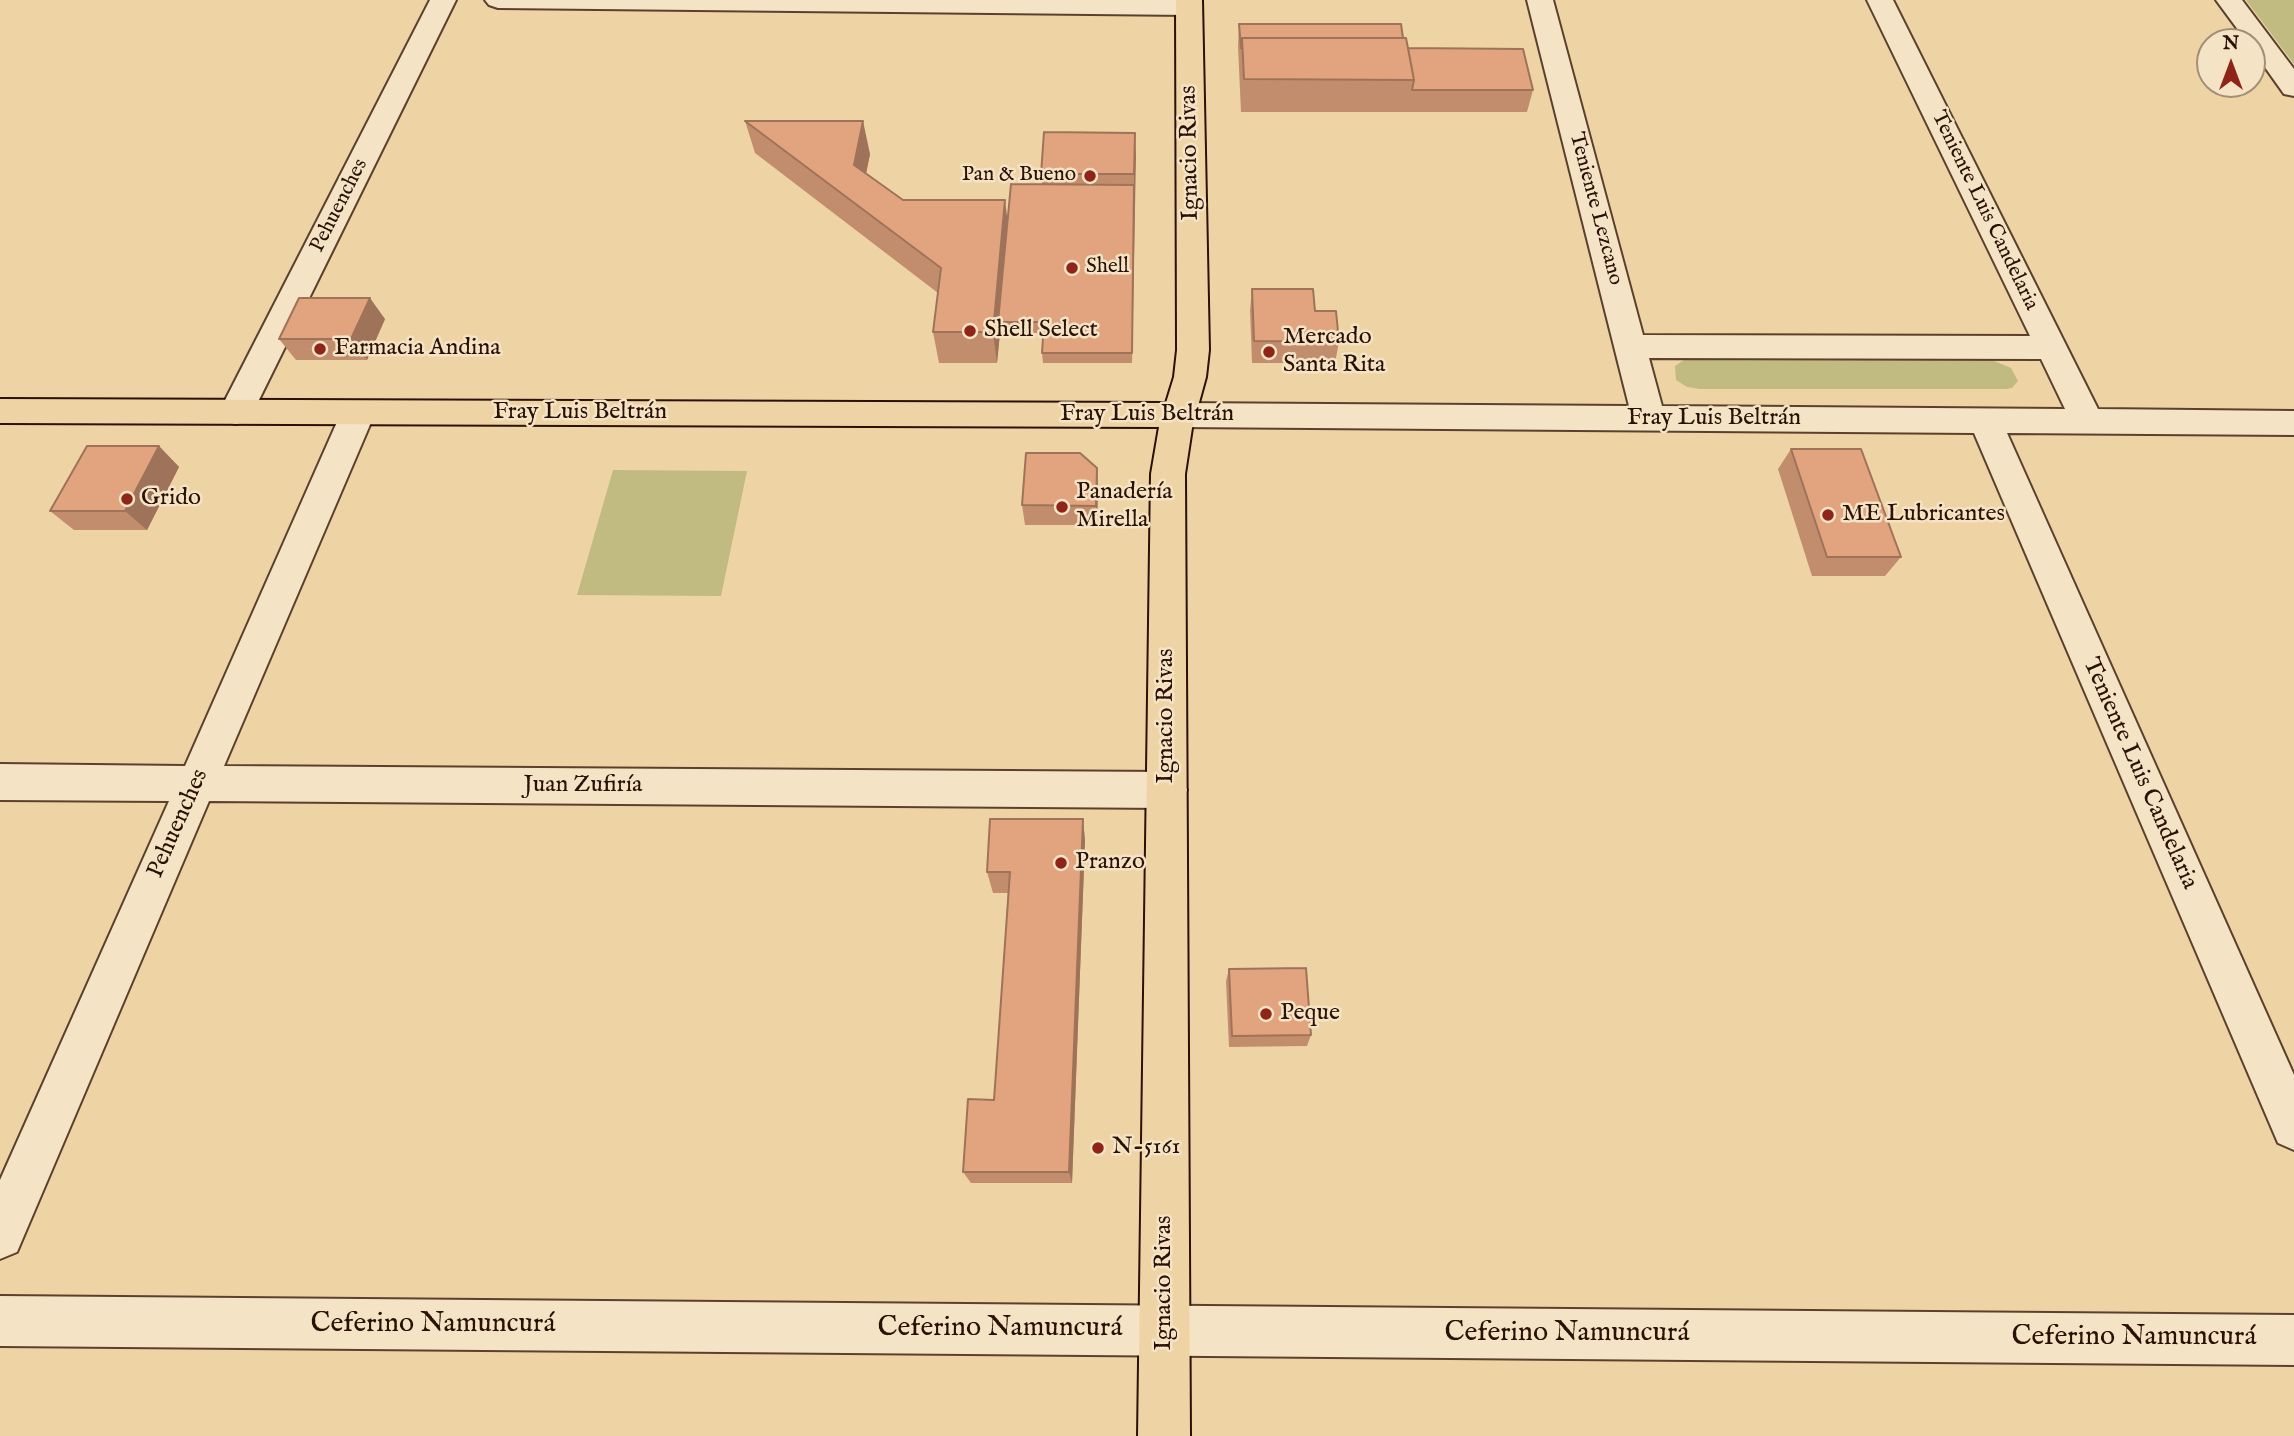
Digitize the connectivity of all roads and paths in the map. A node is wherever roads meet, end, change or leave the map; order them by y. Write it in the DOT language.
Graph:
graph roads {
  1 [pos="443,0"];
  2 [pos="498,0"];
  3 [pos="1541,0"];
  4 [pos="1880,0"];
  5 [pos="2229,0"];
  6 [pos="1189,3"];
  7 [pos="2294,88"];
  8 [pos="1630,346"];
  9 [pos="2052,348"];
  10 [pos="0,411"];
  11 [pos="236,412"];
  12 [pos="358,412"];
  13 [pos="1178,415"];
  14 [pos="1649,418"];
  15 [pos="1985,421"];
  16 [pos="2088,422"];
  17 [pos="2294,423"];
  18 [pos="0,782"];
  19 [pos="197,783"];
  20 [pos="1167,790"];
  21 [pos="2294,1127"];
  22 [pos="0,1235"];
  23 [pos="0,1321"];
  24 [pos="1165,1331"];
  25 [pos="2294,1340"];
  26 [pos="1164,1436"];
  1 -- 11 [label="street, Pehuenches"];
  2 -- 6 [label="street"];
  3 -- 8 [label="street, Teniente Lezcano"];
  4 -- 9 [label="street, Teniente Luis Candelaria"];
  5 -- 7 [label="street"];
  6 -- 13 [label="main road, Ignacio Rivas"];
  8 -- 9 [label="street"];
  8 -- 14 [label="street, Teniente Lezcano"];
  9 -- 16 [label="street, Teniente Luis Candelaria"];
  10 -- 11 [label="main road, Fray Luis Beltrán"];
  11 -- 12 [label="main road, Fray Luis Beltrán"];
  12 -- 13 [label="main road, Fray Luis Beltrán"];
  12 -- 19 [label="street, Pehuenches"];
  13 -- 14 [label="street, Fray Luis Beltrán"];
  13 -- 20 [label="main road, Ignacio Rivas"];
  14 -- 15 [label="street, Fray Luis Beltrán"];
  15 -- 16 [label="street, Fray Luis Beltrán"];
  15 -- 21 [label="street, Teniente Luis Candelaria"];
  16 -- 17 [label="street, Fray Luis Beltrán"];
  18 -- 19 [label="street, Juan Zufiría"];
  19 -- 20 [label="street, Juan Zufiría"];
  19 -- 22 [label="street, Pehuenches"];
  20 -- 24 [label="main road, Ignacio Rivas"];
  23 -- 24 [label="street, Ceferino Namuncurá"];
  24 -- 25 [label="street, Ceferino Namuncurá"];
  24 -- 26 [label="main road, Ignacio Rivas"];
}
